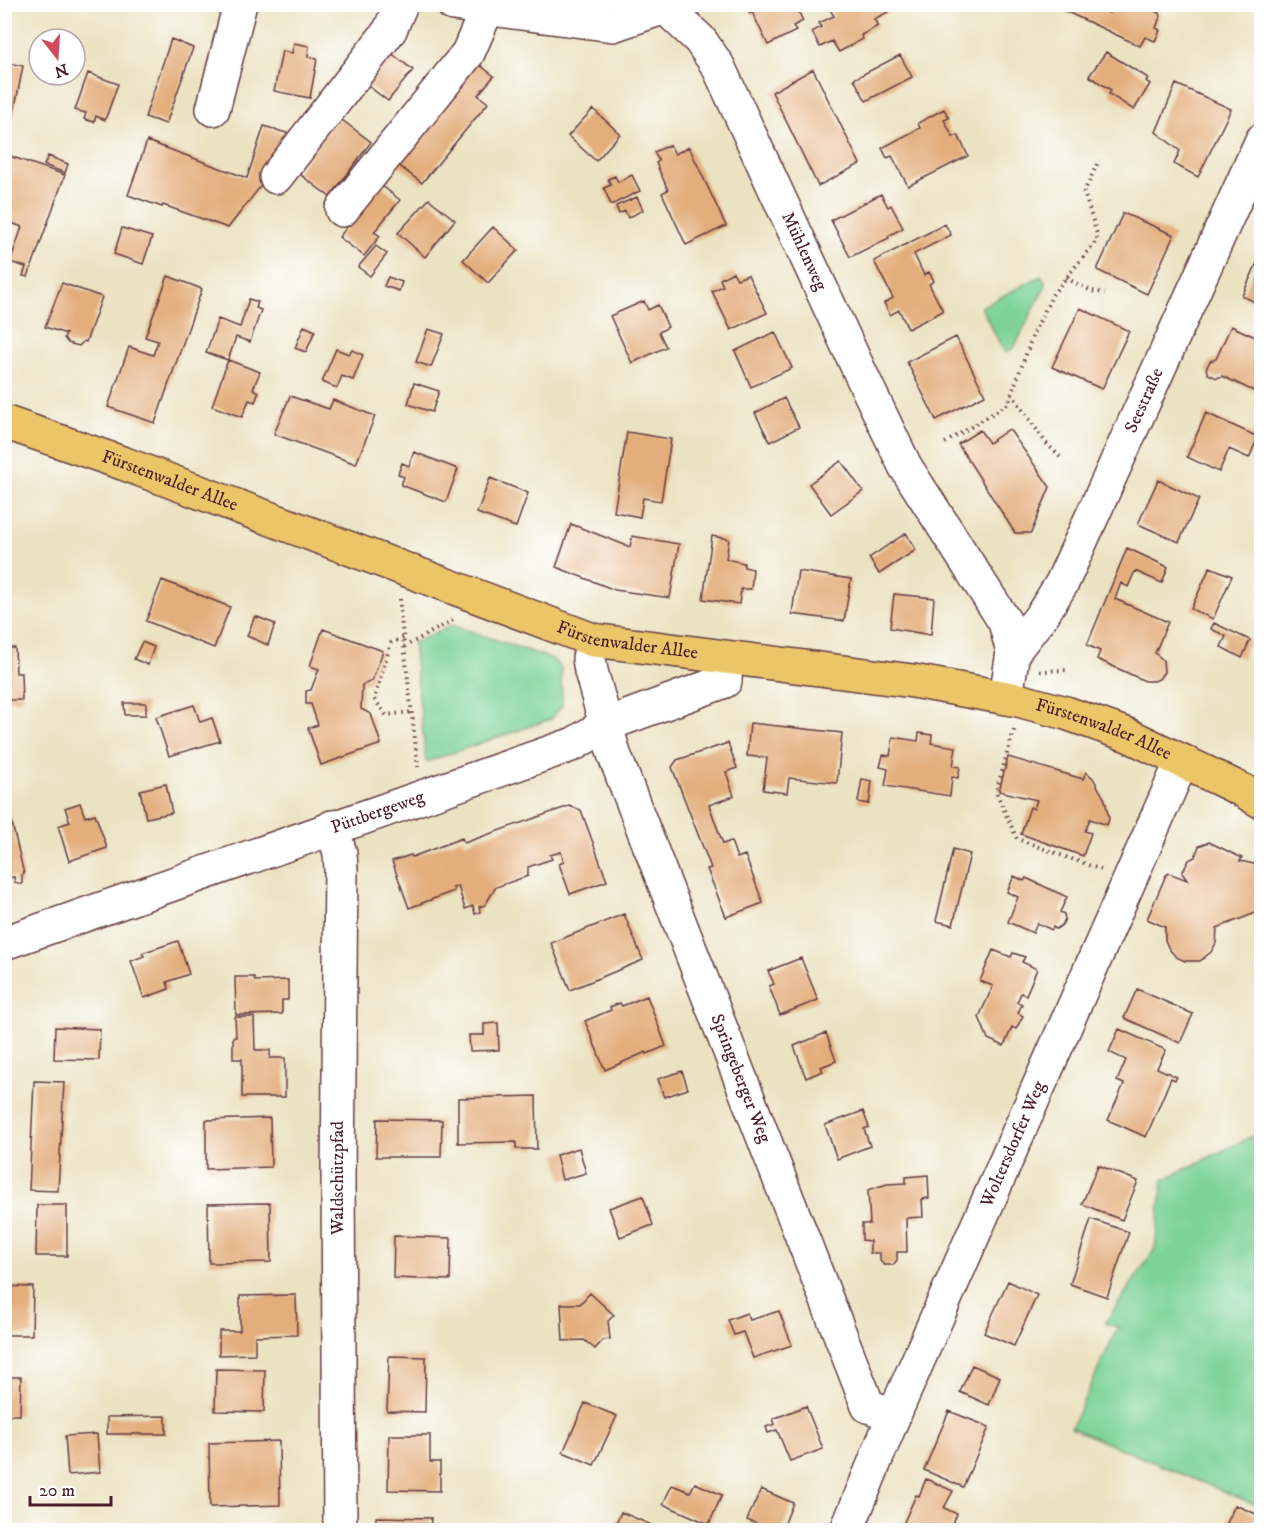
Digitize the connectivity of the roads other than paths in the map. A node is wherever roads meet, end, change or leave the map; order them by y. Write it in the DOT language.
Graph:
graph roads {
  1 [pos="240,4"];
  2 [pos="401,4"];
  3 [pos="453,4"];
  4 [pos="665,6"];
  5 [pos="487,9"];
  6 [pos="213,109"];
  7 [pos="1262,140"];
  8 [pos="276,177"];
  9 [pos="342,210"];
  10 [pos="4,422"];
  11 [pos="593,640"];
  12 [pos="1013,652"];
  13 [pos="726,658"];
  14 [pos="1006,697"];
  15 [pos="605,725"];
  16 [pos="1182,761"];
  17 [pos="1262,802"];
  18 [pos="332,827"];
  19 [pos="4,943"];
  20 [pos="894,1414"];
  21 [pos="340,1530"];
  22 [pos="848,1530"];
  1 -- 6 [label="street"];
  2 -- 8 [label="street"];
  3 -- 5 [label="street, Mühlenweg"];
  4 -- 5 [label="street, Mühlenweg"];
  4 -- 12 [label="street, Mühlenweg"];
  5 -- 9 [label="street"];
  7 -- 12 [label="street, Seestraße"];
  10 -- 11 [label="main road, Fürstenwalder Allee"];
  11 -- 13 [label="main road, Fürstenwalder Allee"];
  11 -- 15 [label="street"];
  12 -- 14 [label="street, Mühlenweg"];
  13 -- 14 [label="main road, Fürstenwalder Allee"];
  13 -- 15 [label="street, Püttbergeweg"];
  14 -- 16 [label="main road, Fürstenwalder Allee"];
  15 -- 18 [label="street, Püttbergeweg"];
  15 -- 20 [label="street, Springeberger Weg"];
  16 -- 17 [label="main road, Fürstenwalder Allee"];
  16 -- 20 [label="street, Woltersdorfer Weg"];
  18 -- 19 [label="street, Püttbergeweg"];
  18 -- 21 [label="street, Waldschützpfad"];
  20 -- 22 [label="street, Woltersdorfer Weg"];
}
